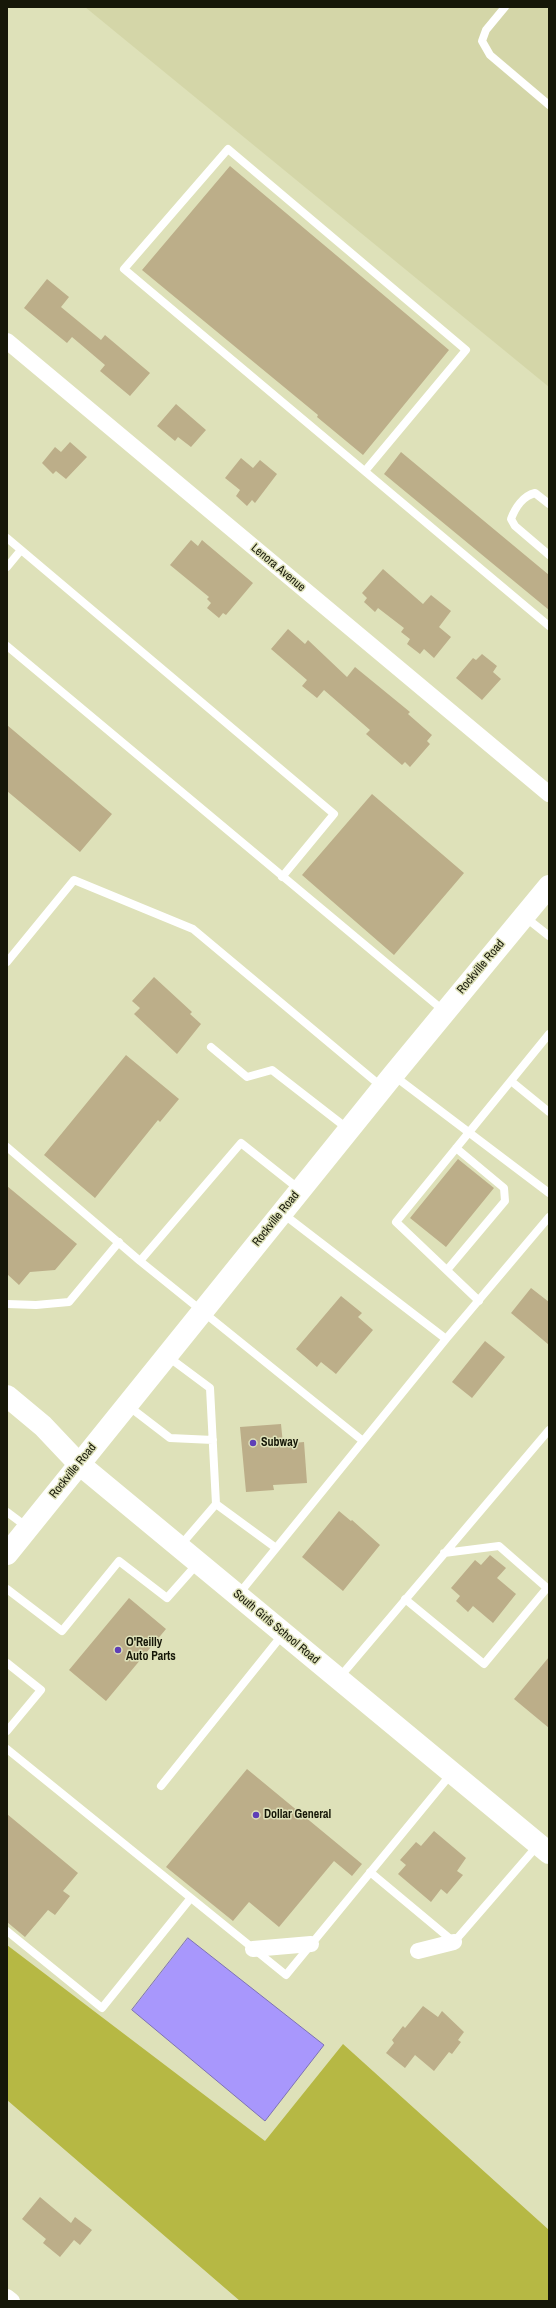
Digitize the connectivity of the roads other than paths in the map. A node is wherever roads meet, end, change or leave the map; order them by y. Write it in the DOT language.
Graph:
graph roads {
  1 [pos="505,7"];
  2 [pos="549,105"];
  3 [pos="7,341"];
  4 [pos="364,471"];
  5 [pos="549,504"];
  6 [pos="7,538"];
  7 [pos="22,550"];
  8 [pos="549,555"];
  9 [pos="7,567"];
  10 [pos="549,626"];
  11 [pos="7,646"];
  12 [pos="549,794"];
  13 [pos="282,877"];
  14 [pos="549,886"];
  15 [pos="524,916"];
  16 [pos="549,936"];
  17 [pos="7,962"];
  18 [pos="445,1011"];
  19 [pos="549,1034"];
  20 [pos="211,1046"];
  21 [pos="388,1081"];
  22 [pos="511,1081"];
  23 [pos="549,1112"];
  24 [pos="348,1129"];
  25 [pos="469,1133"];
  26 [pos="7,1147"];
  27 [pos="456,1148"];
  28 [pos="300,1190"];
  29 [pos="549,1193"];
  30 [pos="282,1212"];
  31 [pos="549,1217"];
  32 [pos="119,1242"];
  33 [pos="140,1260"];
  34 [pos="447,1270"];
  35 [pos="478,1301"];
  36 [pos="7,1304"];
  37 [pos="202,1311"];
  38 [pos="446,1339"];
  39 [pos="167,1356"];
  40 [pos="7,1396"];
  41 [pos="126,1404"];
  42 [pos="549,1430"];
  43 [pos="213,1440"];
  44 [pos="363,1441"];
  45 [pos="78,1464"];
  46 [pos="216,1504"];
  47 [pos="7,1512"];
  48 [pos="28,1527"];
  49 [pos="179,1547"];
  50 [pos="276,1548"];
  51 [pos="444,1553"];
  52 [pos="7,1554"];
  53 [pos="198,1563"];
  54 [pos="7,1588"];
  55 [pos="238,1595"];
  56 [pos="405,1599"];
  57 [pos="284,1634"];
  58 [pos="7,1663"];
  59 [pos="338,1678"];
  60 [pos="7,1731"];
  61 [pos="7,1749"];
  62 [pos="452,1772"];
  63 [pos="161,1786"];
  64 [pos="544,1849"];
  65 [pos="370,1872"];
  66 [pos="190,1899"];
  67 [pos="7,1931"];
  68 [pos="454,1942"];
  69 [pos="311,1944"];
  70 [pos="253,1949"];
  71 [pos="418,1951"];
  72 [pos="7,2297"];
  73 [pos="12,2301"];
  1 -- 2 [label="lane"];
  3 -- 12 [label="street, Lenora Avenue"];
  4 -- 4 [label="lane"];
  4 -- 10 [label="lane"];
  5 -- 8 [label="lane"];
  6 -- 7 [label="lane"];
  7 -- 9 [label="lane"];
  7 -- 13 [label="lane"];
  11 -- 13 [label="lane"];
  13 -- 18 [label="lane"];
  14 -- 15 [label="main road, Rockville Road"];
  15 -- 16 [label="lane"];
  15 -- 18 [label="main road, Rockville Road"];
  17 -- 21 [label="lane"];
  18 -- 21 [label="main road, Rockville Road"];
  19 -- 22 [label="lane"];
  20 -- 24 [label="lane"];
  21 -- 24 [label="main road, Rockville Road"];
  21 -- 25 [label="lane"];
  22 -- 23 [label="lane"];
  22 -- 25 [label="lane"];
  24 -- 28 [label="main road, Rockville Road"];
  25 -- 27 [label="lane"];
  25 -- 29 [label="lane"];
  26 -- 32 [label="lane"];
  27 -- 34 [label="lane"];
  27 -- 34 [label="lane"];
  28 -- 30 [label="main road, Rockville Road"];
  28 -- 33 [label="lane"];
  30 -- 37 [label="main road, Rockville Road"];
  30 -- 38 [label="lane"];
  31 -- 35 [label="lane"];
  32 -- 33 [label="lane"];
  32 -- 36 [label="lane"];
  33 -- 37 [label="lane"];
  34 -- 35 [label="lane"];
  35 -- 38 [label="lane"];
  37 -- 39 [label="main road, Rockville Road"];
  37 -- 44 [label="lane"];
  38 -- 44 [label="lane"];
  39 -- 41 [label="main road, Rockville Road"];
  39 -- 43 [label="lane"];
  40 -- 45 [label="main road, South Girls School Road"];
  41 -- 43 [label="lane"];
  41 -- 45 [label="main road, Rockville Road"];
  42 -- 51 [label="lane"];
  43 -- 46 [label="lane"];
  44 -- 50 [label="lane"];
  45 -- 48 [label="main road, Rockville Road"];
  45 -- 49 [label="main road, South Girls School Road"];
  46 -- 49 [label="lane"];
  46 -- 50 [label="lane"];
  47 -- 48 [label="lane"];
  48 -- 52 [label="main road, Rockville Road"];
  49 -- 53 [label="main road, South Girls School Road"];
  50 -- 55 [label="lane"];
  51 -- 56 [label="lane"];
  51 -- 56 [label="lane"];
  53 -- 54 [label="lane"];
  53 -- 55 [label="main road, South Girls School Road"];
  55 -- 57 [label="main road, South Girls School Road"];
  56 -- 59 [label="lane"];
  57 -- 59 [label="main road, South Girls School Road"];
  57 -- 63 [label="lane"];
  58 -- 60 [label="lane"];
  59 -- 62 [label="main road, South Girls School Road"];
  61 -- 66 [label="lane"];
  62 -- 64 [label="main road, South Girls School Road"];
  62 -- 65 [label="lane"];
  64 -- 68 [label="lane"];
  65 -- 68 [label="lane"];
  65 -- 69 [label="lane"];
  66 -- 67 [label="lane"];
  66 -- 70 [label="lane"];
  68 -- 71 [label="street"];
  69 -- 70 [label="street"];
  69 -- 70 [label="lane"];
  72 -- 73 [label="street"];
}
